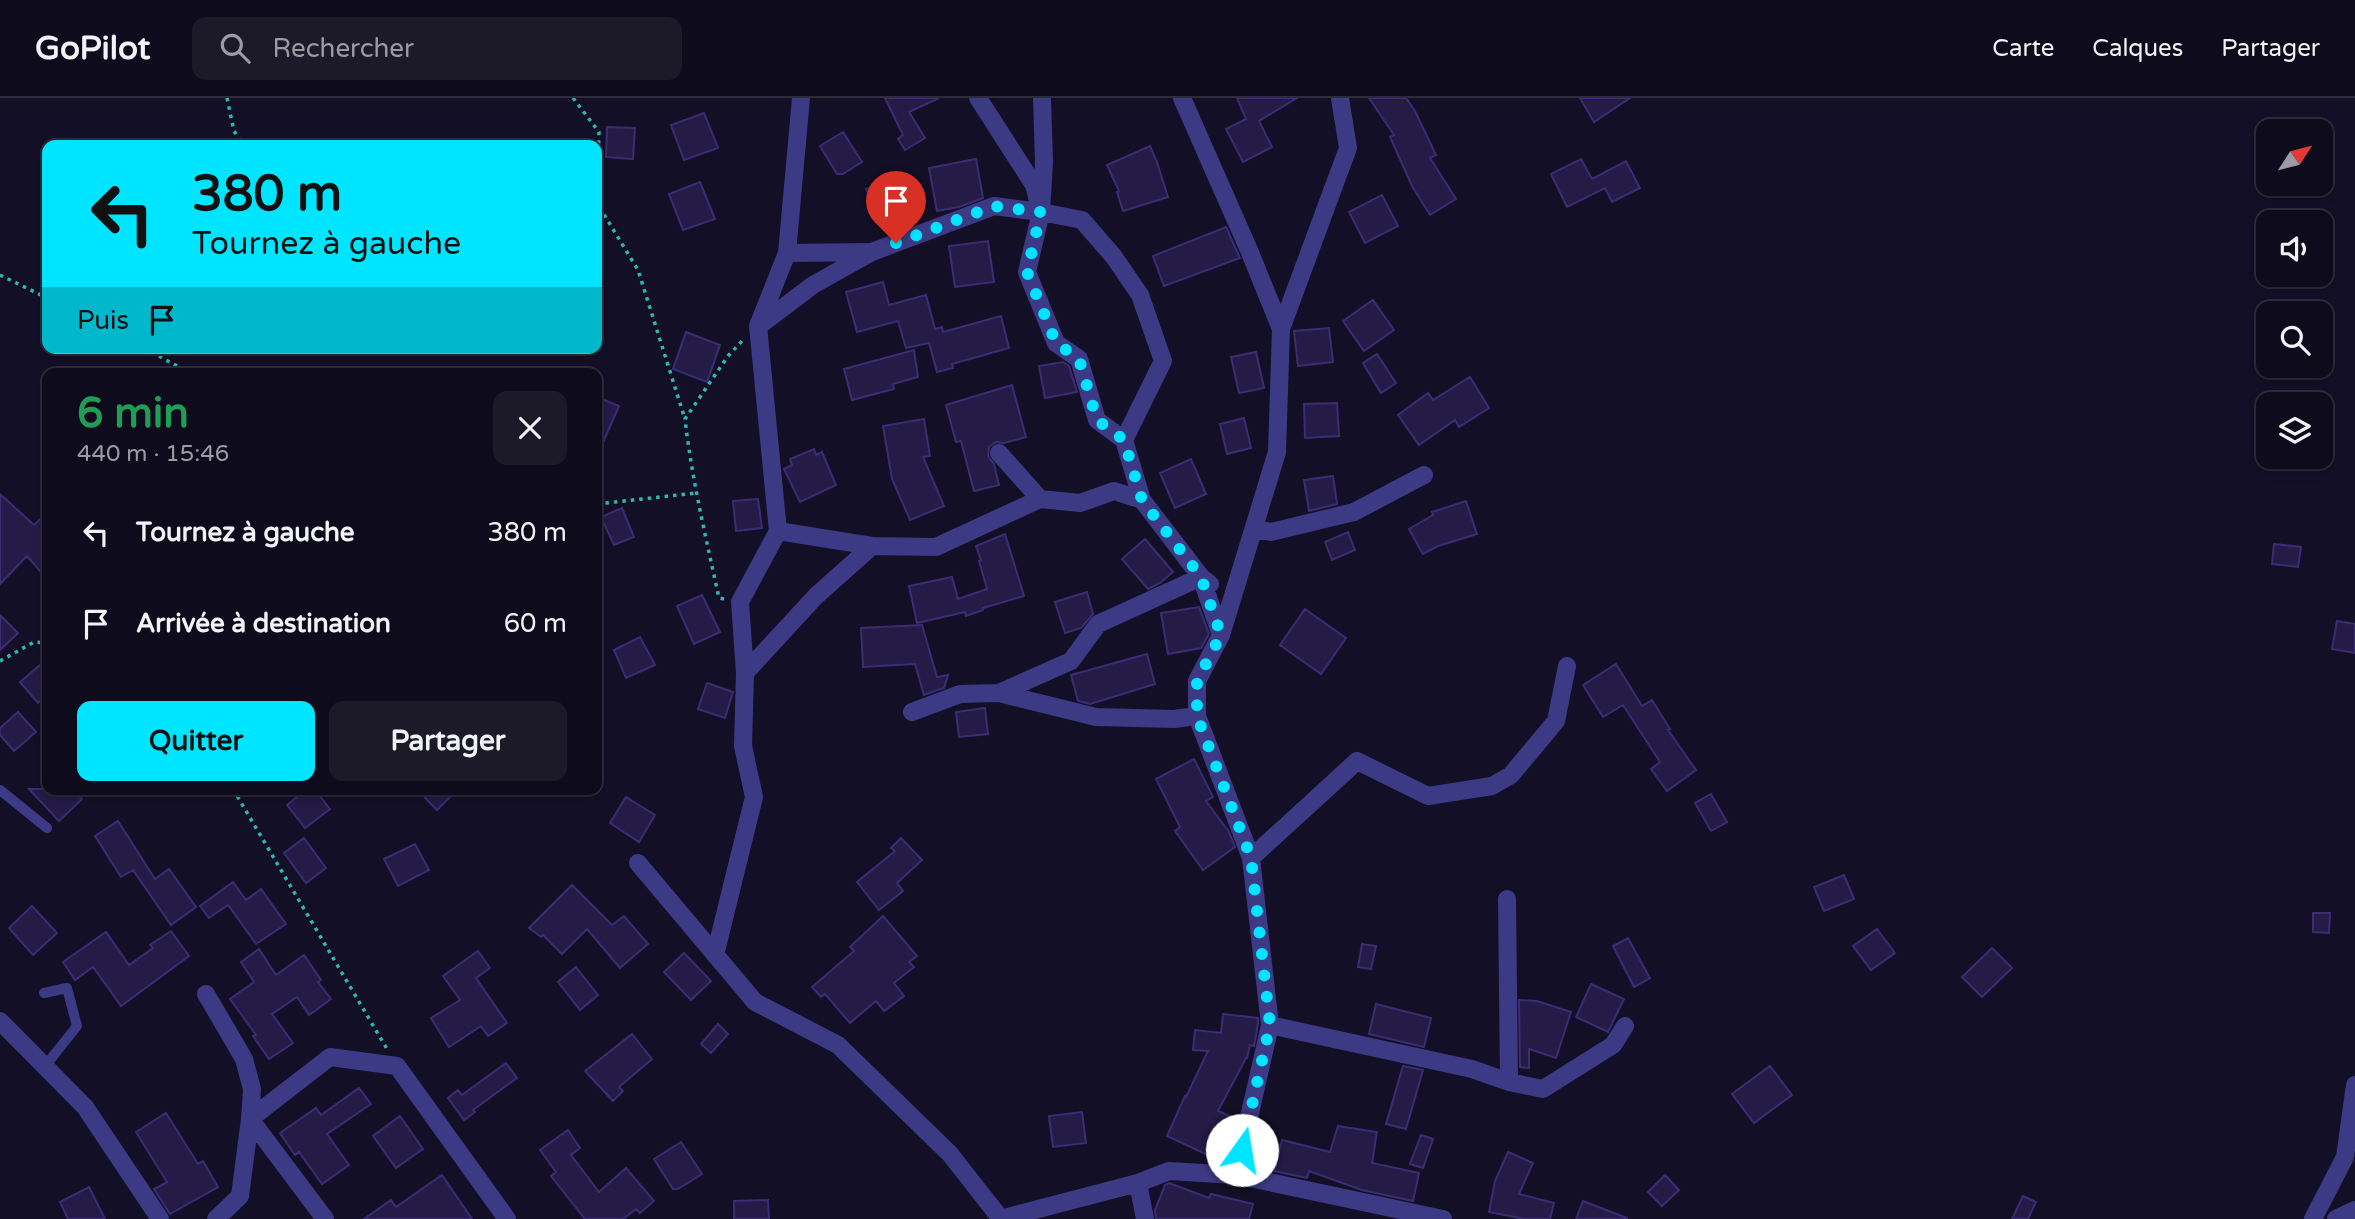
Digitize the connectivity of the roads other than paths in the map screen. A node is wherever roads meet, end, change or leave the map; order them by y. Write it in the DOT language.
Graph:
graph roads {
  1 [pos="801,98"];
  2 [pos="978,98"];
  3 [pos="1042,98"];
  4 [pos="1182,98"];
  5 [pos="1340,98"];
  6 [pos="1041,212"];
  7 [pos="872,252"];
  8 [pos="788,253"];
  9 [pos="758,326"];
  10 [pos="1281,328"];
  11 [pos="1124,440"];
  12 [pos="999,453"];
  13 [pos="1424,475"];
  14 [pos="1040,499"];
  15 [pos="1142,500"];
  16 [pos="1254,529"];
  17 [pos="778,531"];
  18 [pos="872,546"];
  19 [pos="1201,577"];
  20 [pos="1231,601"];
  21 [pos="1221,635"];
  22 [pos="1567,666"];
  23 [pos="745,673"];
  24 [pos="999,693"];
  25 [pos="912,712"];
  26 [pos="1197,716"];
  27 [pos="0,790"];
  28 [pos="47,828"];
  29 [pos="1251,858"];
  30 [pos="638,863"];
  31 [pos="1507,899"];
  32 [pos="715,955"];
  33 [pos="44,993"];
  34 [pos="206,994"];
  35 [pos="0,1021"];
  36 [pos="1270,1025"];
  37 [pos="1625,1026"];
  38 [pos="46,1065"];
  39 [pos="1509,1082"];
  40 [pos="2355,1085"];
  41 [pos="250,1119"];
  42 [pos="1236,1175"];
  43 [pos="1138,1183"];
  44 [pos="2355,1210"];
  45 [pos="160,1219"];
  46 [pos="216,1219"];
  47 [pos="325,1219"];
  48 [pos="507,1219"];
  49 [pos="1001,1219"];
  50 [pos="1145,1219"];
  51 [pos="1443,1219"];
  52 [pos="2313,1219"];
  53 [pos="2336,1219"];
  1 -- 8 [label="street"];
  2 -- 6 [label="street"];
  3 -- 6 [label="street"];
  4 -- 10 [label="street"];
  5 -- 10 [label="street"];
  6 -- 7 [label="street"];
  6 -- 11 [label="street"];
  6 -- 11 [label="street"];
  7 -- 8 [label="street"];
  7 -- 9 [label="street"];
  8 -- 9 [label="street"];
  9 -- 17 [label="street"];
  10 -- 16 [label="street"];
  11 -- 15 [label="street"];
  12 -- 14 [label="street"];
  13 -- 16 [label="street"];
  14 -- 15 [label="street"];
  14 -- 18 [label="street"];
  15 -- 19 [label="street"];
  16 -- 20 [label="street"];
  17 -- 18 [label="street"];
  17 -- 23 [label="street"];
  18 -- 23 [label="street"];
  19 -- 20 [label="street"];
  19 -- 21 [label="street"];
  19 -- 24 [label="street"];
  20 -- 21 [label="street"];
  21 -- 26 [label="street"];
  22 -- 29 [label="street"];
  23 -- 32 [label="street"];
  24 -- 25 [label="street"];
  24 -- 26 [label="street"];
  26 -- 29 [label="street"];
  27 -- 28 [label="lane"];
  29 -- 36 [label="street"];
  30 -- 32 [label="street"];
  31 -- 39 [label="street"];
  32 -- 49 [label="street"];
  33 -- 38 [label="lane"];
  34 -- 41 [label="street"];
  35 -- 38 [label="street"];
  36 -- 39 [label="street"];
  36 -- 42 [label="street"];
  37 -- 39 [label="street"];
  38 -- 45 [label="street"];
  40 -- 52 [label="street"];
  41 -- 46 [label="street"];
  41 -- 47 [label="street"];
  41 -- 48 [label="street"];
  42 -- 43 [label="street"];
  42 -- 51 [label="street"];
  43 -- 49 [label="street"];
  43 -- 50 [label="street"];
  44 -- 53 [label="street"];
}
